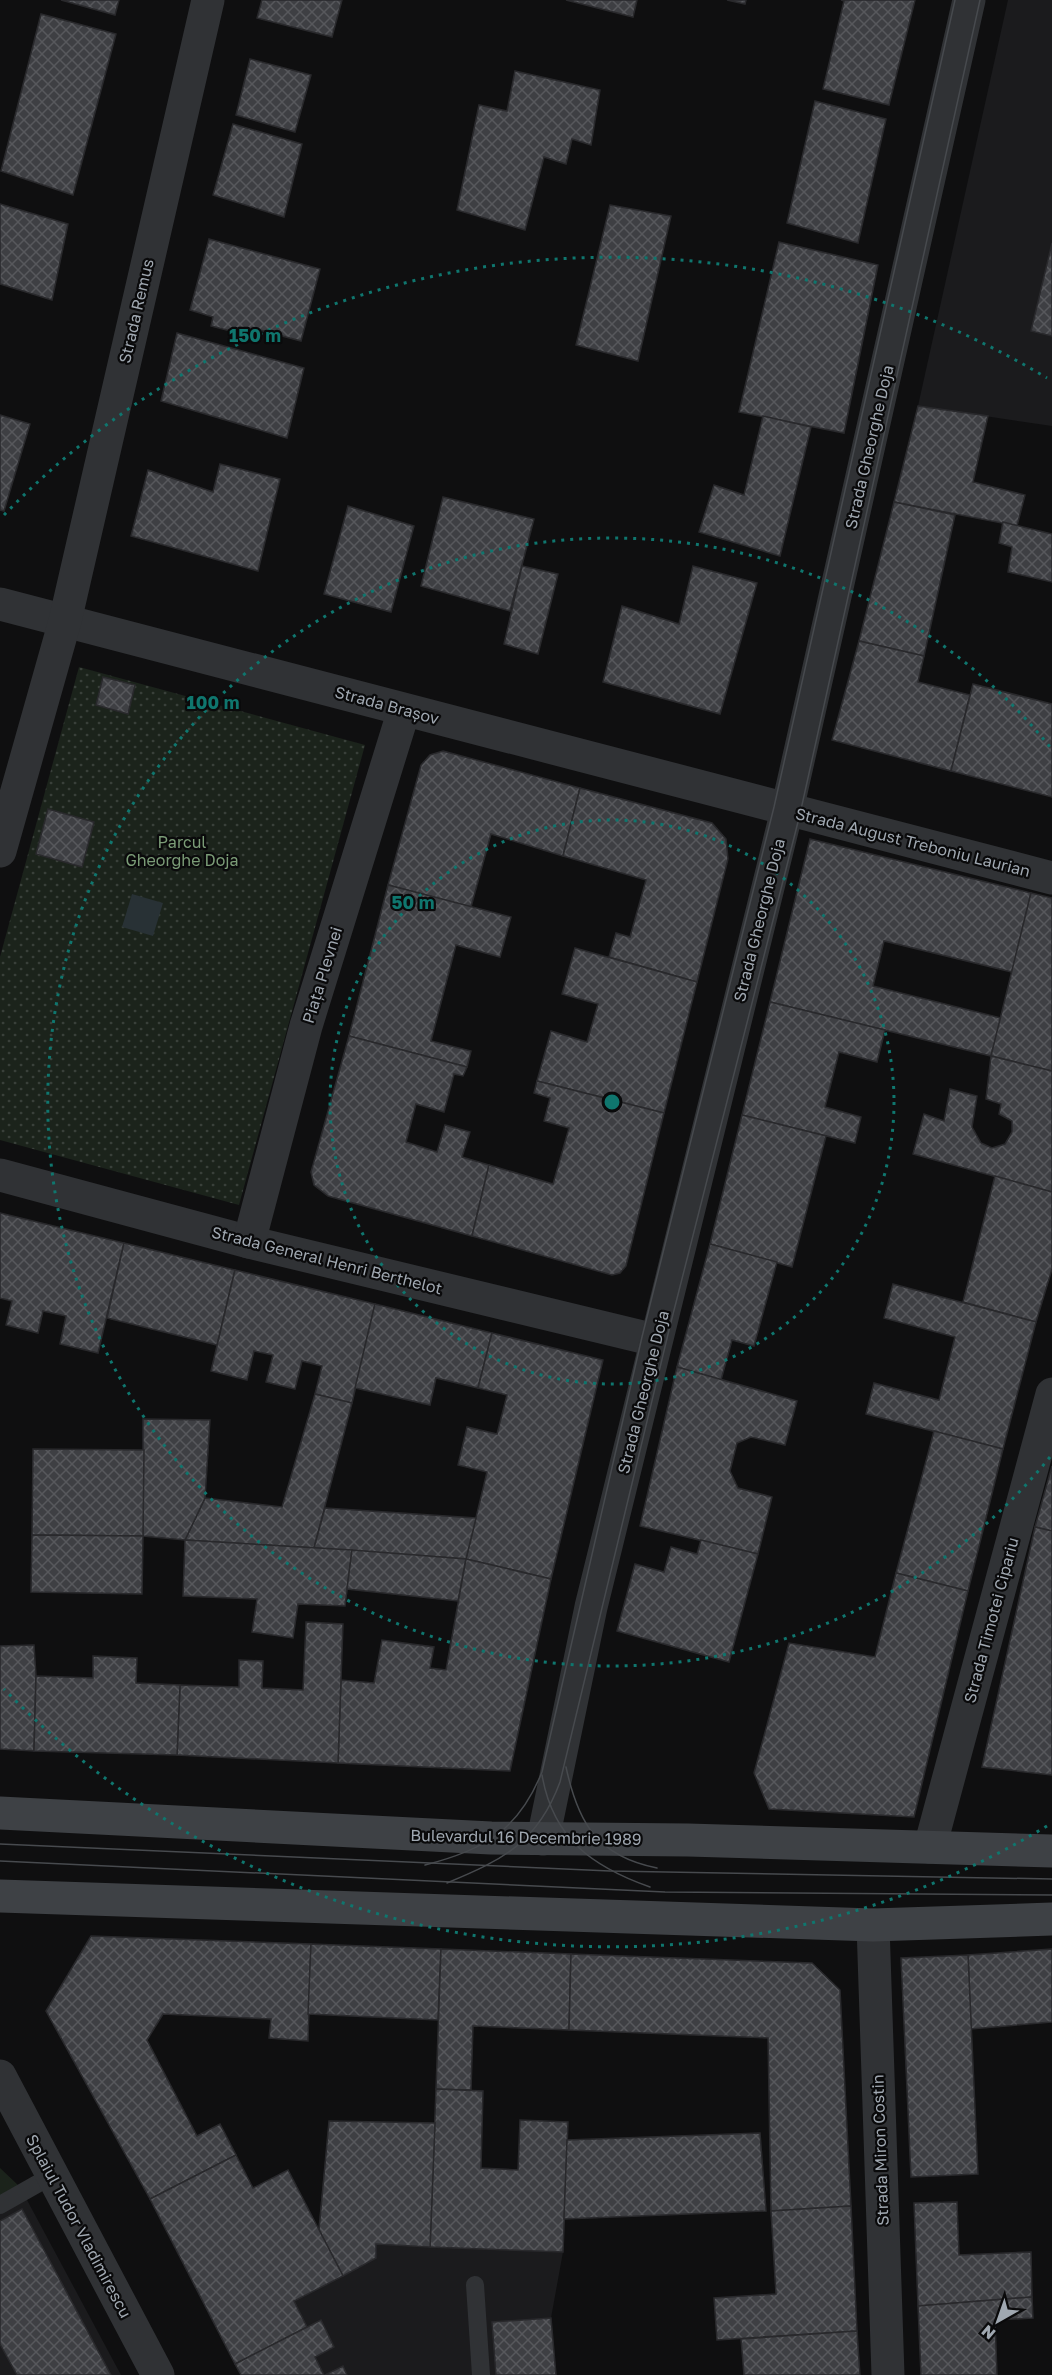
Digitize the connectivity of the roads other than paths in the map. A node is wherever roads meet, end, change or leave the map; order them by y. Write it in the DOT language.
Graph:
graph roads {
  1 [pos="208,0"];
  2 [pos="969,0"];
  3 [pos="0,604"];
  4 [pos="64,621"];
  5 [pos="404,710"];
  6 [pos="780,808"];
  7 [pos="0,851"];
  8 [pos="1052,878"];
  9 [pos="0,1175"];
  10 [pos="249,1242"];
  11 [pos="655,1340"];
  12 [pos="1052,1394"];
  13 [pos="0,1812"];
  14 [pos="543,1839"];
  15 [pos="930,1847"];
  16 [pos="1052,1851"];
  17 [pos="0,1896"];
  18 [pos="1052,1919"];
  19 [pos="873,1924"];
  20 [pos="0,2076"];
  21 [pos="53,2175"];
  22 [pos="0,2205"];
  23 [pos="475,2285"];
  24 [pos="158,2375"];
  25 [pos="481,2375"];
  26 [pos="888,2375"];
  1 -- 4 [label="street, Strada Remus"];
  2 -- 6 [label="street, Strada Gheorghe Doja"];
  3 -- 4 [label="street, Strada Brașov"];
  4 -- 5 [label="street, Strada Brașov"];
  4 -- 7 [label="street"];
  5 -- 6 [label="street, Strada Brașov"];
  5 -- 10 [label="street, Piața Plevnei"];
  6 -- 8 [label="street, Strada August Treboniu Laurian"];
  6 -- 11 [label="street, Strada Gheorghe Doja"];
  9 -- 10 [label="street, Strada General Henri Berthelot"];
  10 -- 11 [label="street, Strada General Henri Berthelot"];
  11 -- 14 [label="street, Strada Gheorghe Doja"];
  12 -- 15 [label="street, Strada Timotei Cipariu"];
  13 -- 14 [label="main road, Bulevardul 16 Decembrie 1989"];
  14 -- 15 [label="main road, Bulevardul 16 Decembrie 1989"];
  15 -- 16 [label="main road, Bulevardul 16 Decembrie 1989"];
  17 -- 19 [label="main road"];
  18 -- 19 [label="main road"];
  19 -- 26 [label="street, Strada Miron Costin"];
  20 -- 21 [label="street, Splaiul Tudor Vladimirescu"];
  21 -- 22 [label="lane"];
  21 -- 24 [label="street, Splaiul Tudor Vladimirescu"];
  23 -- 25 [label="lane"];
}
